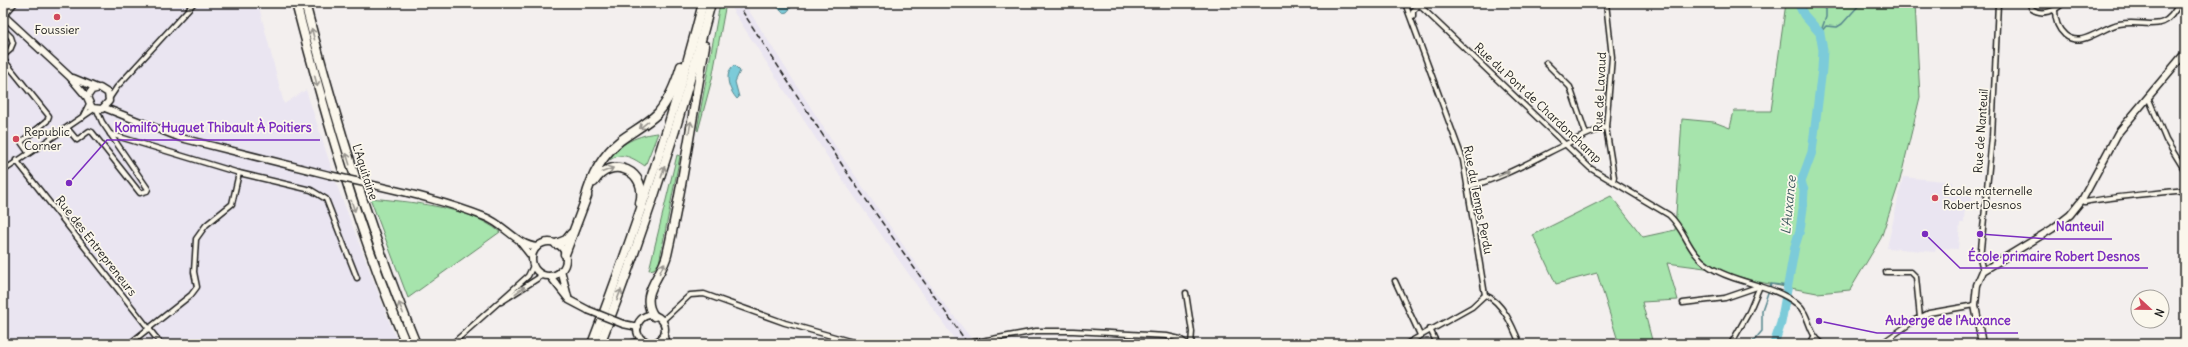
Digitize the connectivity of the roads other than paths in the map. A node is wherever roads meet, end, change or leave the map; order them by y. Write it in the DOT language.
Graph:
graph roads {
  1 [pos="15,3"];
  2 [pos="194,3"];
  3 [pos="296,3"];
  4 [pos="305,3"];
  5 [pos="702,3"];
  6 [pos="711,3"];
  7 [pos="714,3"];
  8 [pos="1406,3"];
  9 [pos="1606,3"];
  10 [pos="1998,3"];
  11 [pos="2029,3"];
  12 [pos="2063,3"];
  13 [pos="2179,3"];
  14 [pos="1418,4"];
  15 [pos="2055,10"];
  16 [pos="3,16"];
  17 [pos="1413,20"];
  18 [pos="3,29"];
  19 [pos="2185,53"];
  20 [pos="3,57"];
  21 [pos="1546,63"];
  22 [pos="70,77"];
  23 [pos="117,87"];
  24 [pos="100,89"];
  25 [pos="88,97"];
  26 [pos="2148,97"];
  27 [pos="110,101"];
  28 [pos="89,104"];
  29 [pos="100,109"];
  30 [pos="119,112"];
  31 [pos="82,118"];
  32 [pos="1606,127"];
  33 [pos="67,128"];
  34 [pos="110,134"];
  35 [pos="1586,134"];
  36 [pos="1565,144"];
  37 [pos="28,152"];
  38 [pos="16,160"];
  39 [pos="3,171"];
  40 [pos="2185,172"];
  41 [pos="239,173"];
  42 [pos="1612,181"];
  43 [pos="1467,187"];
  44 [pos="2185,190"];
  45 [pos="586,200"];
  46 [pos="2082,200"];
  47 [pos="574,230"];
  48 [pos="632,237"];
  49 [pos="518,240"];
  50 [pos="556,244"];
  51 [pos="537,246"];
  52 [pos="565,254"];
  53 [pos="532,257"];
  54 [pos="534,266"];
  55 [pos="561,270"];
  56 [pos="1983,271"];
  57 [pos="1886,272"];
  58 [pos="546,275"];
  59 [pos="357,278"];
  60 [pos="1395,281"];
  61 [pos="1761,287"];
  62 [pos="1186,293"];
  63 [pos="1485,295"];
  64 [pos="569,300"];
  65 [pos="1683,303"];
  66 [pos="497,304"];
  67 [pos="1975,305"];
  68 [pos="654,316"];
  69 [pos="1920,318"];
  70 [pos="662,321"];
  71 [pos="638,327"];
  72 [pos="148,328"];
  73 [pos="1430,329"];
  74 [pos="1420,335"];
  75 [pos="1814,337"];
  76 [pos="644,341"];
  77 [pos="664,341"];
  78 [pos="129,344"];
  79 [pos="160,344"];
  80 [pos="406,344"];
  81 [pos="416,344"];
  82 [pos="452,344"];
  83 [pos="592,344"];
  84 [pos="600,344"];
  85 [pos="634,344"];
  86 [pos="653,344"];
  87 [pos="860,344"];
  88 [pos="960,344"];
  89 [pos="1187,344"];
  90 [pos="1191,344"];
  91 [pos="1406,344"];
  92 [pos="1437,344"];
  93 [pos="1520,344"];
  94 [pos="1731,344"];
  95 [pos="1810,344"];
  96 [pos="1823,344"];
  97 [pos="1881,344"];
  98 [pos="1982,344"];
  1 -- 16 [label="street"];
  2 -- 23 [label="street"];
  3 -- 80 [label="highway, L'Aquitaine, one-way"];
  81 -- 4 [label="highway, L'Aquitaine, one-way"];
  5 -- 45 [label="highway, one-way"];
  5 -- 48 [label="highway"];
  84 -- 6 [label="highway, one-way"];
  68 -- 7 [label="highway, one-way"];
  8 -- 17 [label="street, Rue du Temps Perdu"];
  9 -- 32 [label="street, Rue de Lavaud"];
  10 -- 56 [label="street, Rue de Nanteuil"];
  11 -- 15 [label="street"];
  12 -- 15 [label="street"];
  13 -- 15 [label="street"];
  14 -- 17 [label="street"];
  14 -- 36 [label="street, Rue du Pont de Chardonchamp"];
  16 -- 22 [label="main road"];
  17 -- 43 [label="street, Rue du Temps Perdu"];
  18 -- 20 [label="street"];
  19 -- 26 [label="main road"];
  20 -- 37 [label="street"];
  21 -- 35 [label="street"];
  22 -- 24 [label="main road"];
  22 -- 25 [label="main road"];
  23 -- 24 [label="street"];
  23 -- 27 [label="street"];
  24 -- 25 [label="main road"];
  24 -- 27 [label="main road"];
  25 -- 28 [label="main road"];
  26 -- 40 [label="street"];
  26 -- 46 [label="main road"];
  27 -- 29 [label="main road"];
  27 -- 30 [label="main road"];
  28 -- 29 [label="main road"];
  28 -- 31 [label="street"];
  29 -- 30 [label="main road"];
  29 -- 31 [label="street"];
  29 -- 34 [label="street"];
  30 -- 49 [label="main road, bridge"];
  31 -- 33 [label="street"];
  32 -- 35 [label="street"];
  32 -- 42 [label="street, Rue de Lavaud"];
  33 -- 34 [label="street"];
  33 -- 37 [label="street"];
  34 -- 41 [label="street"];
  35 -- 36 [label="street"];
  36 -- 42 [label="street, Rue du Pont de Chardonchamp"];
  43 -- 36 [label="street, one-way"];
  37 -- 38 [label="street"];
  38 -- 39 [label="street"];
  38 -- 72 [label="street, Rue des Entrepreneurs"];
  41 -- 59 [label="street"];
  41 -- 72 [label="street"];
  42 -- 61 [label="street, Rue du Pont de Chardonchamp"];
  43 -- 63 [label="street, Rue du Temps Perdu"];
  44 -- 46 [label="street"];
  45 -- 47 [label="highway"];
  45 -- 48 [label="highway, one-way"];
  46 -- 56 [label="main road"];
  47 -- 50 [label="highway"];
  47 -- 52 [label="highway"];
  48 -- 83 [label="highway"];
  49 -- 51 [label="main road"];
  49 -- 53 [label="main road"];
  50 -- 51 [label="main road"];
  50 -- 52 [label="main road"];
  51 -- 53 [label="main road"];
  52 -- 55 [label="main road"];
  53 -- 54 [label="main road"];
  54 -- 58 [label="main road"];
  54 -- 66 [label="street"];
  55 -- 58 [label="main road"];
  55 -- 64 [label="main road"];
  56 -- 67 [label="main road, Rue de Nanteuil"];
  57 -- 69 [label="street"];
  58 -- 64 [label="main road"];
  66 -- 58 [label="street, one-way"];
  60 -- 74 [label="street"];
  61 -- 65 [label="street"];
  61 -- 75 [label="street, Rue du Pont de Chardonchamp"];
  61 -- 94 [label="street"];
  62 -- 90 [label="street"];
  63 -- 73 [label="street"];
  63 -- 93 [label="street"];
  64 -- 71 [label="main road, bridge"];
  66 -- 82 [label="street"];
  67 -- 69 [label="street"];
  67 -- 98 [label="main road, Rue de Nanteuil"];
  68 -- 70 [label="main road"];
  68 -- 71 [label="main road"];
  69 -- 97 [label="street"];
  70 -- 77 [label="main road"];
  70 -- 87 [label="street"];
  71 -- 76 [label="main road"];
  72 -- 78 [label="street"];
  72 -- 79 [label="street, Rue des Entrepreneurs"];
  73 -- 74 [label="street"];
  73 -- 92 [label="street"];
  74 -- 91 [label="street"];
  75 -- 95 [label="street"];
  75 -- 96 [label="street"];
  76 -- 85 [label="highway"];
  76 -- 86 [label="main road"];
  77 -- 86 [label="main road"];
  88 -- 89 [label="street, bridge"];
}
